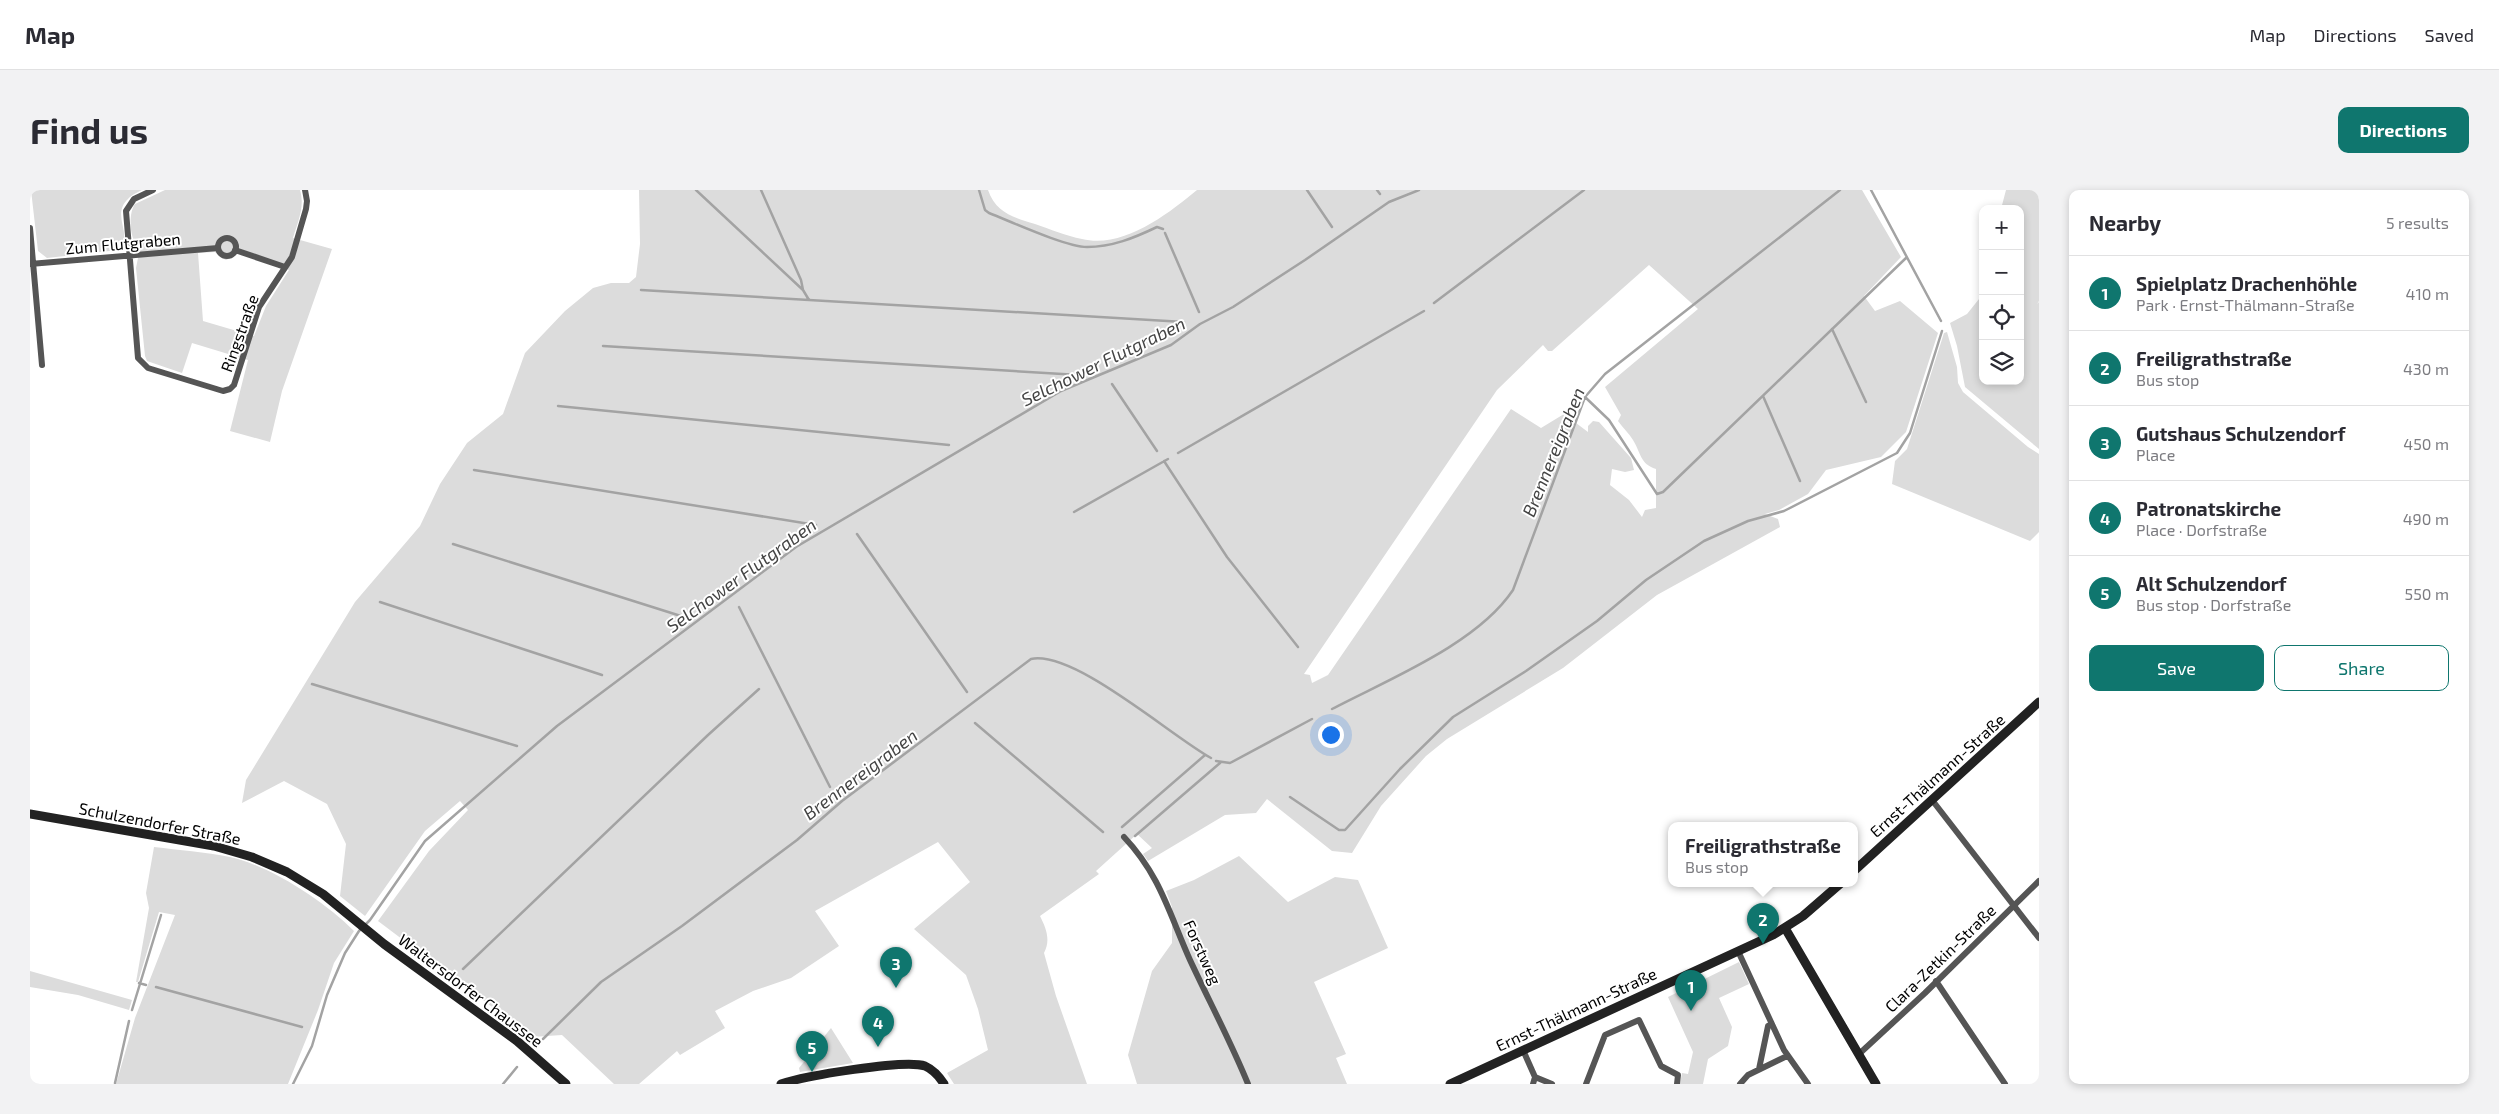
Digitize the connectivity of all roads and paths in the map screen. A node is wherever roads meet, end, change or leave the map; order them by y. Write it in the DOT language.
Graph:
graph roads {
  1 [pos="153,190"];
  2 [pos="305,190"];
  3 [pos="30,228"];
  4 [pos="218,248"];
  5 [pos="235,250"];
  6 [pos="130,256"];
  7 [pos="32,264"];
  8 [pos="285,267"];
  9 [pos="42,365"];
  10 [pos="2039,702"];
  11 [pos="1932,800"];
  12 [pos="30,814"];
  13 [pos="1124,837"];
  14 [pos="1858,867"];
  15 [pos="2039,880"];
  16 [pos="1836,887"];
  17 [pos="2014,905"];
  18 [pos="358,922"];
  19 [pos="1785,928"];
  20 [pos="2039,938"];
  21 [pos="1738,951"];
  22 [pos="1936,982"];
  23 [pos="1772,1024"];
  24 [pos="1523,1050"];
  25 [pos="1858,1054"];
  26 [pos="1787,1056"];
  27 [pos="1759,1069"];
  28 [pos="1535,1077"];
  29 [pos="566,1084"];
  30 [pos="781,1084"];
  31 [pos="944,1084"];
  32 [pos="1248,1084"];
  33 [pos="1450,1084"];
  34 [pos="1533,1084"];
  35 [pos="1552,1084"];
  36 [pos="1586,1084"];
  37 [pos="1677,1084"];
  38 [pos="1740,1084"];
  39 [pos="1808,1084"];
  40 [pos="1876,1084"];
  41 [pos="2005,1084"];
  1 -- 6 [label="street, Ringstraße"];
  2 -- 8 [label="street, Ringstraße"];
  3 -- 7 [label="street"];
  4 -- 5 [label="street, Zum Flutgraben"];
  4 -- 5 [label="street, Zum Flutgraben"];
  4 -- 6 [label="street, Zum Flutgraben"];
  5 -- 8 [label="street, Zum Flutgraben"];
  6 -- 7 [label="street, Zum Flutgraben"];
  6 -- 8 [label="street, Ringstraße"];
  7 -- 9 [label="street"];
  10 -- 11 [label="street, Ernst-Thälmann-Straße"];
  11 -- 14 [label="street, Ernst-Thälmann-Straße"];
  11 -- 17 [label="street"];
  12 -- 18 [label="street, Schulzendorfer Straße"];
  13 -- 32 [label="street, Forstweg"];
  15 -- 17 [label="street, Clara-Zetkin-Straße"];
  16 -- 19 [label="street, Ernst-Thälmann-Straße"];
  17 -- 20 [label="street"];
  17 -- 22 [label="street, Clara-Zetkin-Straße"];
  18 -- 29 [label="street, Waltersdorfer Chaussee"];
  19 -- 21 [label="street, Ernst-Thälmann-Straße"];
  19 -- 25 [label="street"];
  21 -- 23 [label="street"];
  21 -- 24 [label="street, Ernst-Thälmann-Straße"];
  22 -- 25 [label="street, Clara-Zetkin-Straße"];
  22 -- 41 [label="street"];
  23 -- 26 [label="street"];
  23 -- 27 [label="street"];
  24 -- 28 [label="street"];
  24 -- 33 [label="street, Ernst-Thälmann-Straße"];
  25 -- 40 [label="street"];
  26 -- 27 [label="street"];
  26 -- 39 [label="street"];
  27 -- 38 [label="street"];
  28 -- 34 [label="street"];
  28 -- 35 [label="street"];
  30 -- 31 [label="street"];
  36 -- 37 [label="street"];
}
